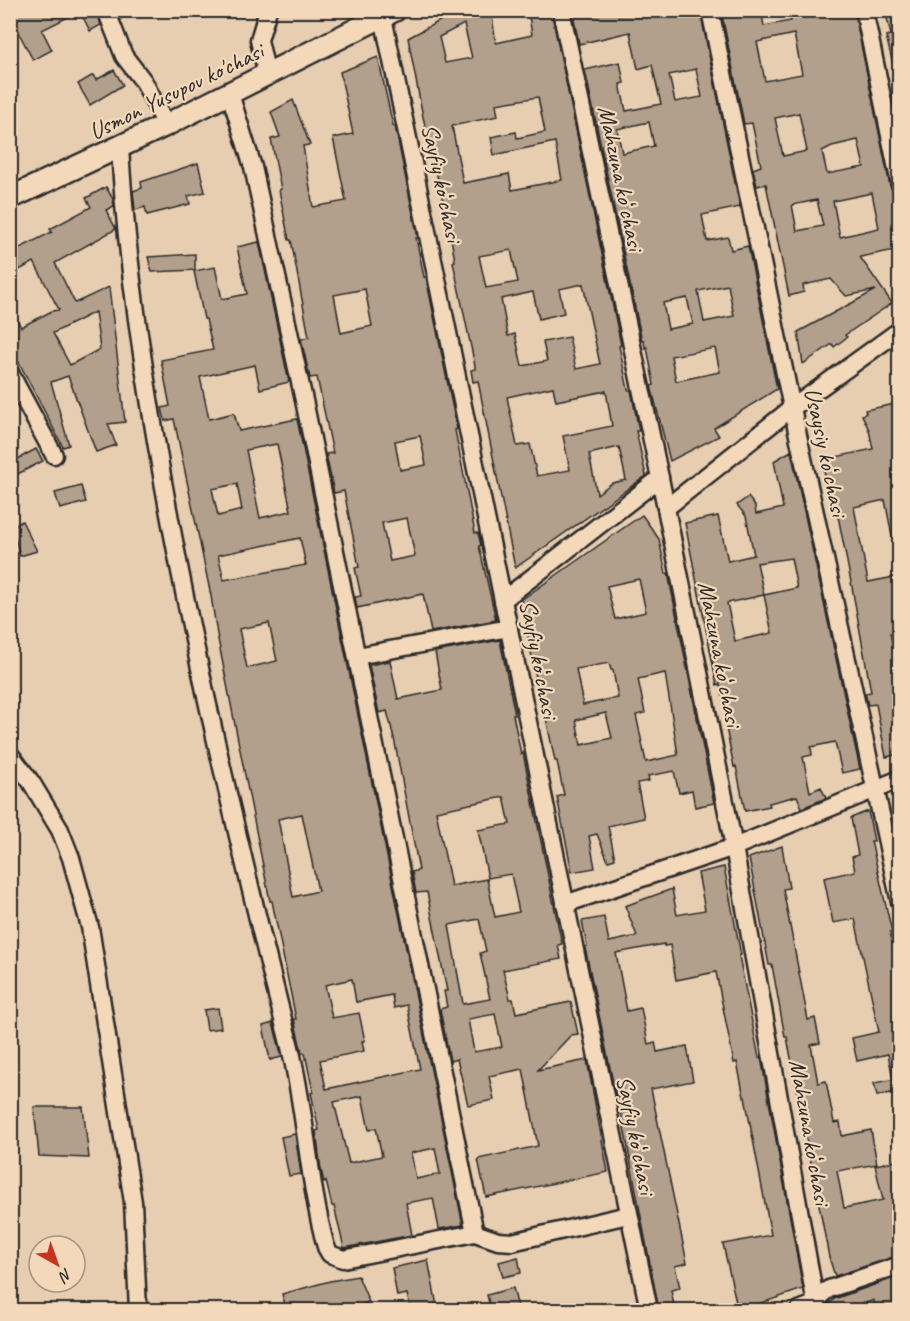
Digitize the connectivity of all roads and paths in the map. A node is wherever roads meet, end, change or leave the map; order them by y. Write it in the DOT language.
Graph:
graph roads {
  1 [pos="106,10"];
  2 [pos="268,10"];
  3 [pos="561,10"];
  4 [pos="710,10"];
  5 [pos="864,10"];
  6 [pos="389,14"];
  7 [pos="267,75"];
  8 [pos="230,94"];
  9 [pos="166,125"];
  10 [pos="120,147"];
  11 [pos="900,184"];
  12 [pos="10,198"];
  13 [pos="900,330"];
  14 [pos="10,373"];
  15 [pos="792,408"];
  16 [pos="54,455"];
  17 [pos="660,478"];
  18 [pos="666,508"];
  19 [pos="503,600"];
  20 [pos="508,628"];
  21 [pos="357,656"];
  22 [pos="10,754"];
  23 [pos="900,779"];
  24 [pos="876,789"];
  25 [pos="734,847"];
  26 [pos="900,902"];
  27 [pos="565,904"];
  28 [pos="628,1215"];
  29 [pos="476,1233"];
  30 [pos="900,1265"];
  31 [pos="817,1307"];
  32 [pos="138,1311"];
  33 [pos="649,1311"];
  34 [pos="799,1311"];
  1 -- 9 [label="street"];
  2 -- 7 [label="street"];
  3 -- 17 [label="street, Mahzuna koʻchasi"];
  4 -- 15 [label="street, Usaysiy koʻchasi"];
  5 -- 11 [label="street"];
  6 -- 7 [label="main road, Usmon Yusupov ko'chasi"];
  6 -- 19 [label="street, Sayfiy koʻchasi"];
  7 -- 8 [label="main road, Usmon Yusupov ko'chasi"];
  8 -- 9 [label="main road, Usmon Yusupov ko'chasi"];
  8 -- 21 [label="street"];
  9 -- 10 [label="main road, Usmon Yusupov ko'chasi"];
  10 -- 12 [label="main road, Usmon Yusupov ko'chasi"];
  10 -- 29 [label="street"];
  13 -- 15 [label="street"];
  14 -- 16 [label="street"];
  15 -- 18 [label="street"];
  15 -- 24 [label="street, Usaysiy koʻchasi"];
  17 -- 18 [label="street, Mahzuna koʻchasi"];
  17 -- 19 [label="street"];
  18 -- 25 [label="street, Mahzuna koʻchasi"];
  19 -- 20 [label="street, Sayfiy koʻchasi"];
  20 -- 21 [label="street"];
  20 -- 27 [label="street, Sayfiy koʻchasi"];
  21 -- 29 [label="street"];
  22 -- 32 [label="street"];
  23 -- 24 [label="street"];
  24 -- 25 [label="street"];
  24 -- 26 [label="street, Usaysiy koʻchasi"];
  25 -- 27 [label="street"];
  25 -- 31 [label="street, Mahzuna koʻchasi"];
  27 -- 28 [label="street, Sayfiy koʻchasi"];
  28 -- 29 [label="street"];
  28 -- 33 [label="street, Sayfiy koʻchasi"];
  30 -- 31 [label="street"];
  31 -- 34 [label="street"];
}
